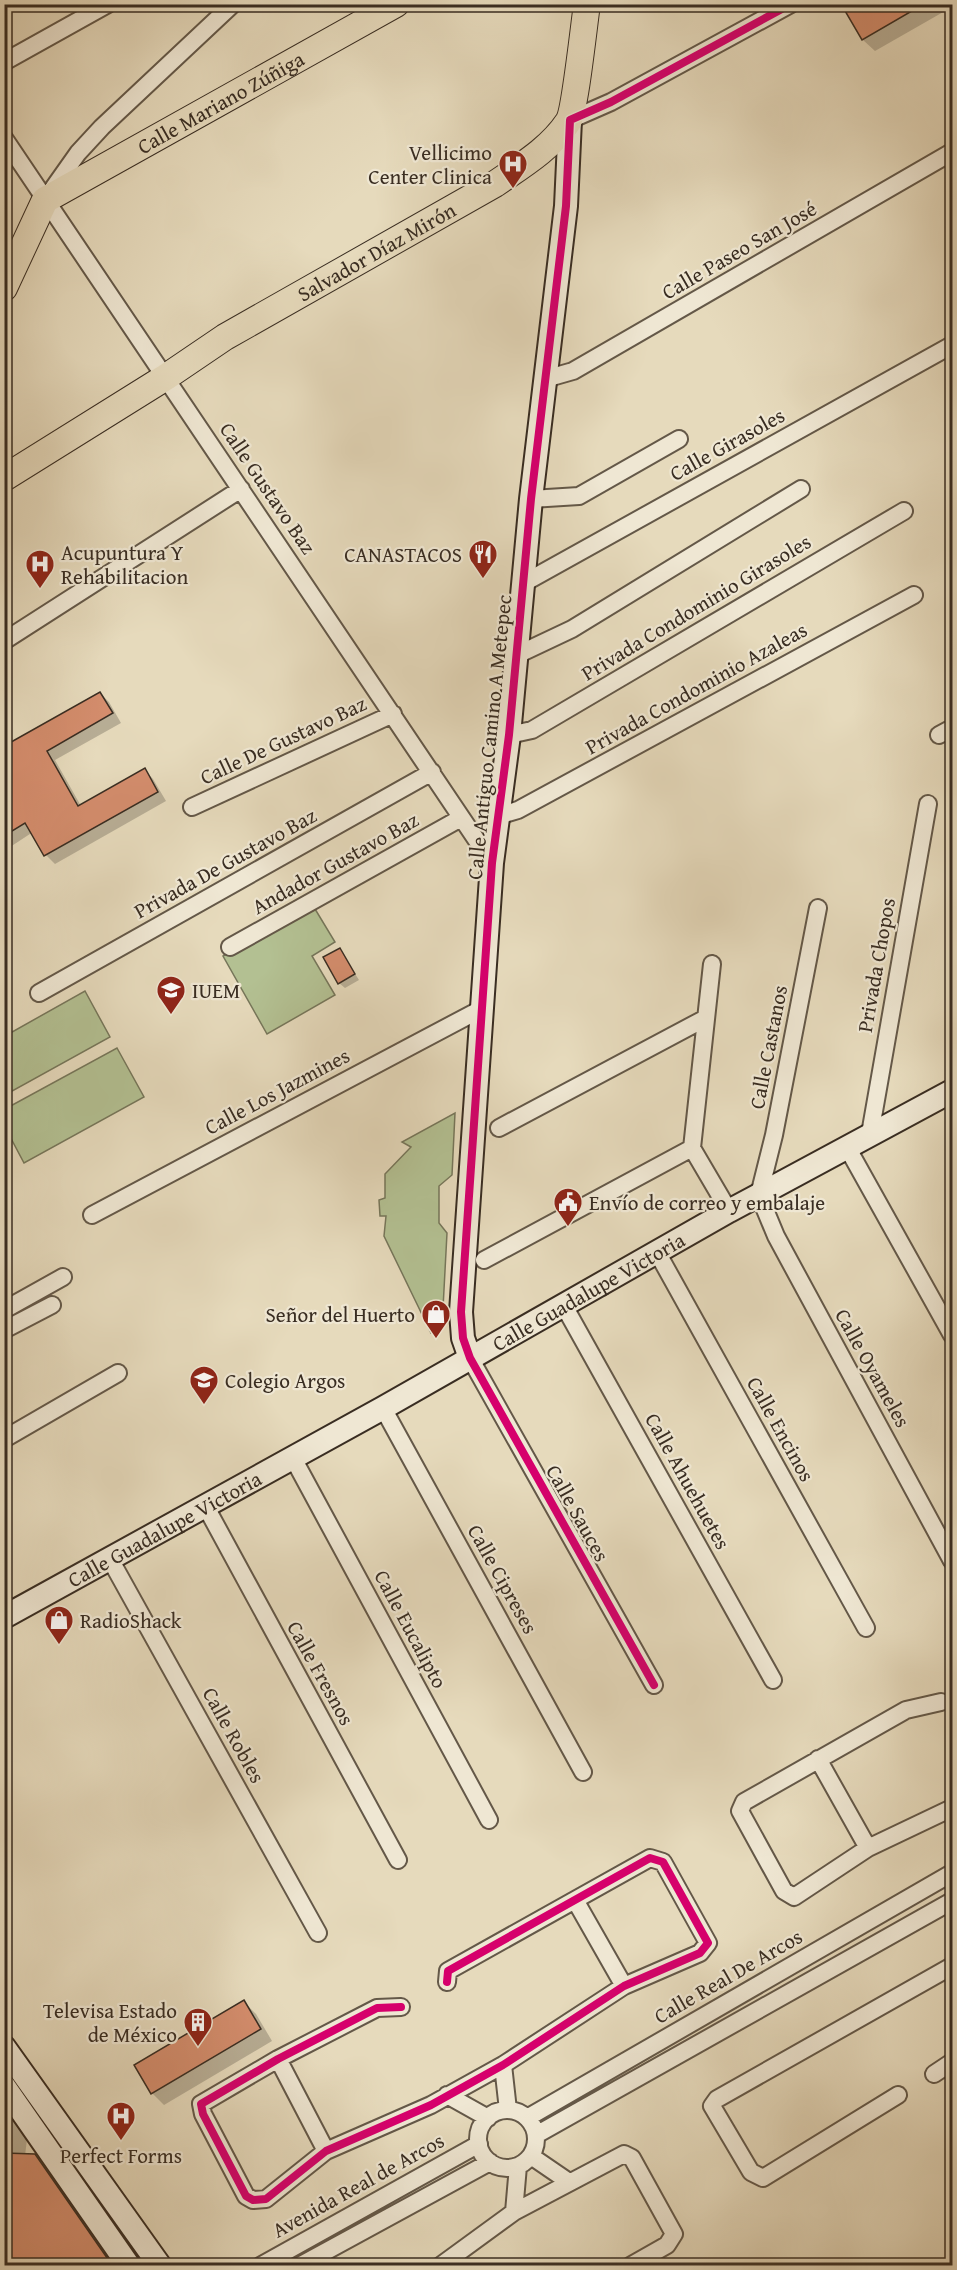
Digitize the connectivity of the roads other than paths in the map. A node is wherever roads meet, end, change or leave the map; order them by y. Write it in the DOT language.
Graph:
graph roads {
  1 [pos="108,4"];
  2 [pos="233,4"];
  3 [pos="396,4"];
  4 [pos="587,4"];
  5 [pos="791,4"];
  6 [pos="4,62"];
  7 [pos="570,120"];
  8 [pos="4,138"];
  9 [pos="952,152"];
  10 [pos="45,200"];
  11 [pos="4,288"];
  12 [pos="952,345"];
  13 [pos="166,377"];
  14 [pos="545,379"];
  15 [pos="679,439"];
  16 [pos="4,478"];
  17 [pos="241,489"];
  18 [pos="801,489"];
  19 [pos="531,499"];
  20 [pos="904,511"];
  21 [pos="524,583"];
  22 [pos="914,595"];
  23 [pos="4,641"];
  24 [pos="517,656"];
  25 [pos="393,714"];
  26 [pos="509,735"];
  27 [pos="432,771"];
  28 [pos="928,804"];
  29 [pos="192,807"];
  30 [pos="498,816"];
  31 [pos="461,818"];
  32 [pos="492,863"];
  33 [pos="818,908"];
  34 [pos="230,947"];
  35 [pos="712,964"];
  36 [pos="39,993"];
  37 [pos="483,1008"];
  38 [pos="704,1019"];
  39 [pos="951,1097"];
  40 [pos="499,1128"];
  41 [pos="870,1134"];
  42 [pos="847,1147"];
  43 [pos="692,1148"];
  44 [pos="759,1195"];
  45 [pos="729,1211"];
  46 [pos="92,1215"];
  47 [pos="657,1251"];
  48 [pos="484,1260"];
  49 [pos="63,1277"];
  50 [pos="563,1304"];
  51 [pos="52,1305"];
  52 [pos="4,1311"];
  53 [pos="4,1330"];
  54 [pos="952,1335"];
  55 [pos="470,1358"];
  56 [pos="118,1373"];
  57 [pos="383,1408"];
  58 [pos="4,1439"];
  59 [pos="293,1458"];
  60 [pos="206,1507"];
  61 [pos="110,1559"];
  62 [pos="952,1562"];
  63 [pos="4,1617"];
  64 [pos="866,1628"];
  65 [pos="773,1680"];
  66 [pos="654,1685"];
  67 [pos="941,1702"];
  68 [pos="818,1759"];
  69 [pos="583,1772"];
  70 [pos="952,1808"];
  71 [pos="489,1820"];
  72 [pos="868,1848"];
  73 [pos="398,1860"];
  74 [pos="952,1873"];
  75 [pos="575,1900"];
  76 [pos="952,1901"];
  77 [pos="318,1933"];
  78 [pos="952,1966"];
  79 [pos="447,1982"];
  80 [pos="624,1986"];
  81 [pos="401,2007"];
  82 [pos="4,2047"];
  83 [pos="278,2060"];
  84 [pos="952,2062"];
  85 [pos="503,2065"];
  86 [pos="934,2074"];
  87 [pos="4,2086"];
  88 [pos="898,2095"];
  89 [pos="447,2096"];
  90 [pos="508,2110"];
  91 [pos="488,2118"];
  92 [pos="527,2118"];
  93 [pos="536,2135"];
  94 [pos="479,2144"];
  95 [pos="326,2151"];
  96 [pos="525,2161"];
  97 [pos="490,2162"];
  98 [pos="569,2182"];
  99 [pos="514,2212"];
  100 [pos="129,2265"];
  101 [pos="160,2265"];
  102 [pos="260,2265"];
  103 [pos="299,2265"];
  104 [pos="440,2265"];
  105 [pos="630,2265"];
  1 -- 6 [label="street"];
  2 -- 10 [label="street"];
  3 -- 10 [label="main road, Calle Mariano Zúñiga"];
  4 -- 7 [label="main road"];
  5 -- 7 [label="street"];
  7 -- 13 [label="main road, Salvador Díaz Mirón"];
  7 -- 14 [label="street, Calle Antiguo Camino A Metepec"];
  8 -- 10 [label="street, Calle Gustavo Baz"];
  9 -- 14 [label="street, Calle Paseo San José"];
  10 -- 11 [label="main road"];
  10 -- 13 [label="street, Calle Gustavo Baz"];
  12 -- 21 [label="street, Calle Girasoles"];
  13 -- 16 [label="main road, Salvador Díaz Mirón"];
  13 -- 17 [label="street, Calle Gustavo Baz"];
  14 -- 19 [label="street, Calle Antiguo Camino A Metepec"];
  15 -- 19 [label="street"];
  17 -- 23 [label="street"];
  17 -- 25 [label="street, Calle Gustavo Baz"];
  18 -- 24 [label="street"];
  19 -- 21 [label="street, Calle Antiguo Camino A Metepec"];
  20 -- 26 [label="street, Privada Condominio Girasoles"];
  21 -- 24 [label="street, Calle Antiguo Camino A Metepec"];
  22 -- 30 [label="street, Privada Condominio Azaleas"];
  24 -- 26 [label="street, Calle Antiguo Camino A Metepec"];
  25 -- 27 [label="street, Calle Gustavo Baz"];
  25 -- 29 [label="street, Calle De Gustavo Baz"];
  26 -- 30 [label="street, Calle Antiguo Camino A Metepec"];
  27 -- 31 [label="street, Calle Gustavo Baz"];
  27 -- 36 [label="street, Privada De Gustavo Baz"];
  28 -- 41 [label="street, Privada Chopos"];
  30 -- 32 [label="street, Calle Antiguo Camino A Metepec"];
  31 -- 32 [label="street, Calle Gustavo Baz"];
  31 -- 34 [label="street, Andador Gustavo Baz"];
  32 -- 37 [label="street, Calle Antiguo Camino A Metepec"];
  33 -- 44 [label="street, Calle Castanos"];
  35 -- 38 [label="street"];
  37 -- 46 [label="street, Calle Los Jazmines"];
  37 -- 55 [label="street, Calle Antiguo Camino A Metepec"];
  38 -- 40 [label="street"];
  38 -- 43 [label="street"];
  39 -- 41 [label="street, Calle Guadalupe Victoria"];
  41 -- 42 [label="street, Calle Guadalupe Victoria"];
  42 -- 44 [label="street, Calle Guadalupe Victoria"];
  42 -- 54 [label="street"];
  43 -- 45 [label="street"];
  43 -- 48 [label="street"];
  44 -- 45 [label="street, Calle Guadalupe Victoria"];
  44 -- 62 [label="street, Calle Oyameles"];
  45 -- 47 [label="street, Calle Guadalupe Victoria"];
  47 -- 50 [label="street, Calle Guadalupe Victoria"];
  47 -- 64 [label="street, Calle Encinos"];
  49 -- 52 [label="street"];
  50 -- 55 [label="street, Calle Guadalupe Victoria"];
  50 -- 65 [label="street, Calle Ahuehuetes"];
  51 -- 53 [label="street"];
  55 -- 57 [label="street, Calle Guadalupe Victoria"];
  55 -- 66 [label="street, Calle Sauces"];
  56 -- 58 [label="street"];
  57 -- 59 [label="street, Calle Guadalupe Victoria"];
  57 -- 69 [label="street, Calle Cipreses"];
  59 -- 60 [label="street, Calle Guadalupe Victoria"];
  59 -- 71 [label="street, Calle Eucalipto"];
  60 -- 61 [label="street, Calle Guadalupe Victoria"];
  60 -- 73 [label="street, Calle Fresnos"];
  61 -- 63 [label="street, Calle Guadalupe Victoria"];
  61 -- 77 [label="street, Calle Robles"];
  67 -- 68 [label="street"];
  68 -- 72 [label="street"];
  68 -- 72 [label="street"];
  70 -- 72 [label="street"];
  74 -- 92 [label="street, Calle Real De Arcos"];
  75 -- 79 [label="street"];
  75 -- 80 [label="street"];
  75 -- 80 [label="street"];
  76 -- 93 [label="street, Calle Real De Arcos"];
  78 -- 88 [label="street"];
  80 -- 85 [label="street"];
  81 -- 83 [label="street"];
  82 -- 101 [label="street"];
  83 -- 95 [label="street"];
  83 -- 95 [label="street"];
  84 -- 86 [label="street"];
  85 -- 89 [label="street"];
  85 -- 90 [label="street"];
  87 -- 100 [label="street"];
  89 -- 91 [label="street"];
  89 -- 95 [label="street"];
  90 -- 91 [label="street"];
  90 -- 92 [label="street"];
  91 -- 94 [label="street"];
  92 -- 93 [label="street"];
  93 -- 96 [label="street"];
  94 -- 97 [label="street"];
  94 -- 102 [label="street, Avenida Real de Arcos"];
  96 -- 97 [label="street"];
  96 -- 98 [label="street"];
  96 -- 99 [label="street"];
  97 -- 103 [label="street, Avenida Real de Arcos"];
  98 -- 99 [label="street"];
  98 -- 105 [label="street"];
  99 -- 104 [label="street"];
}
